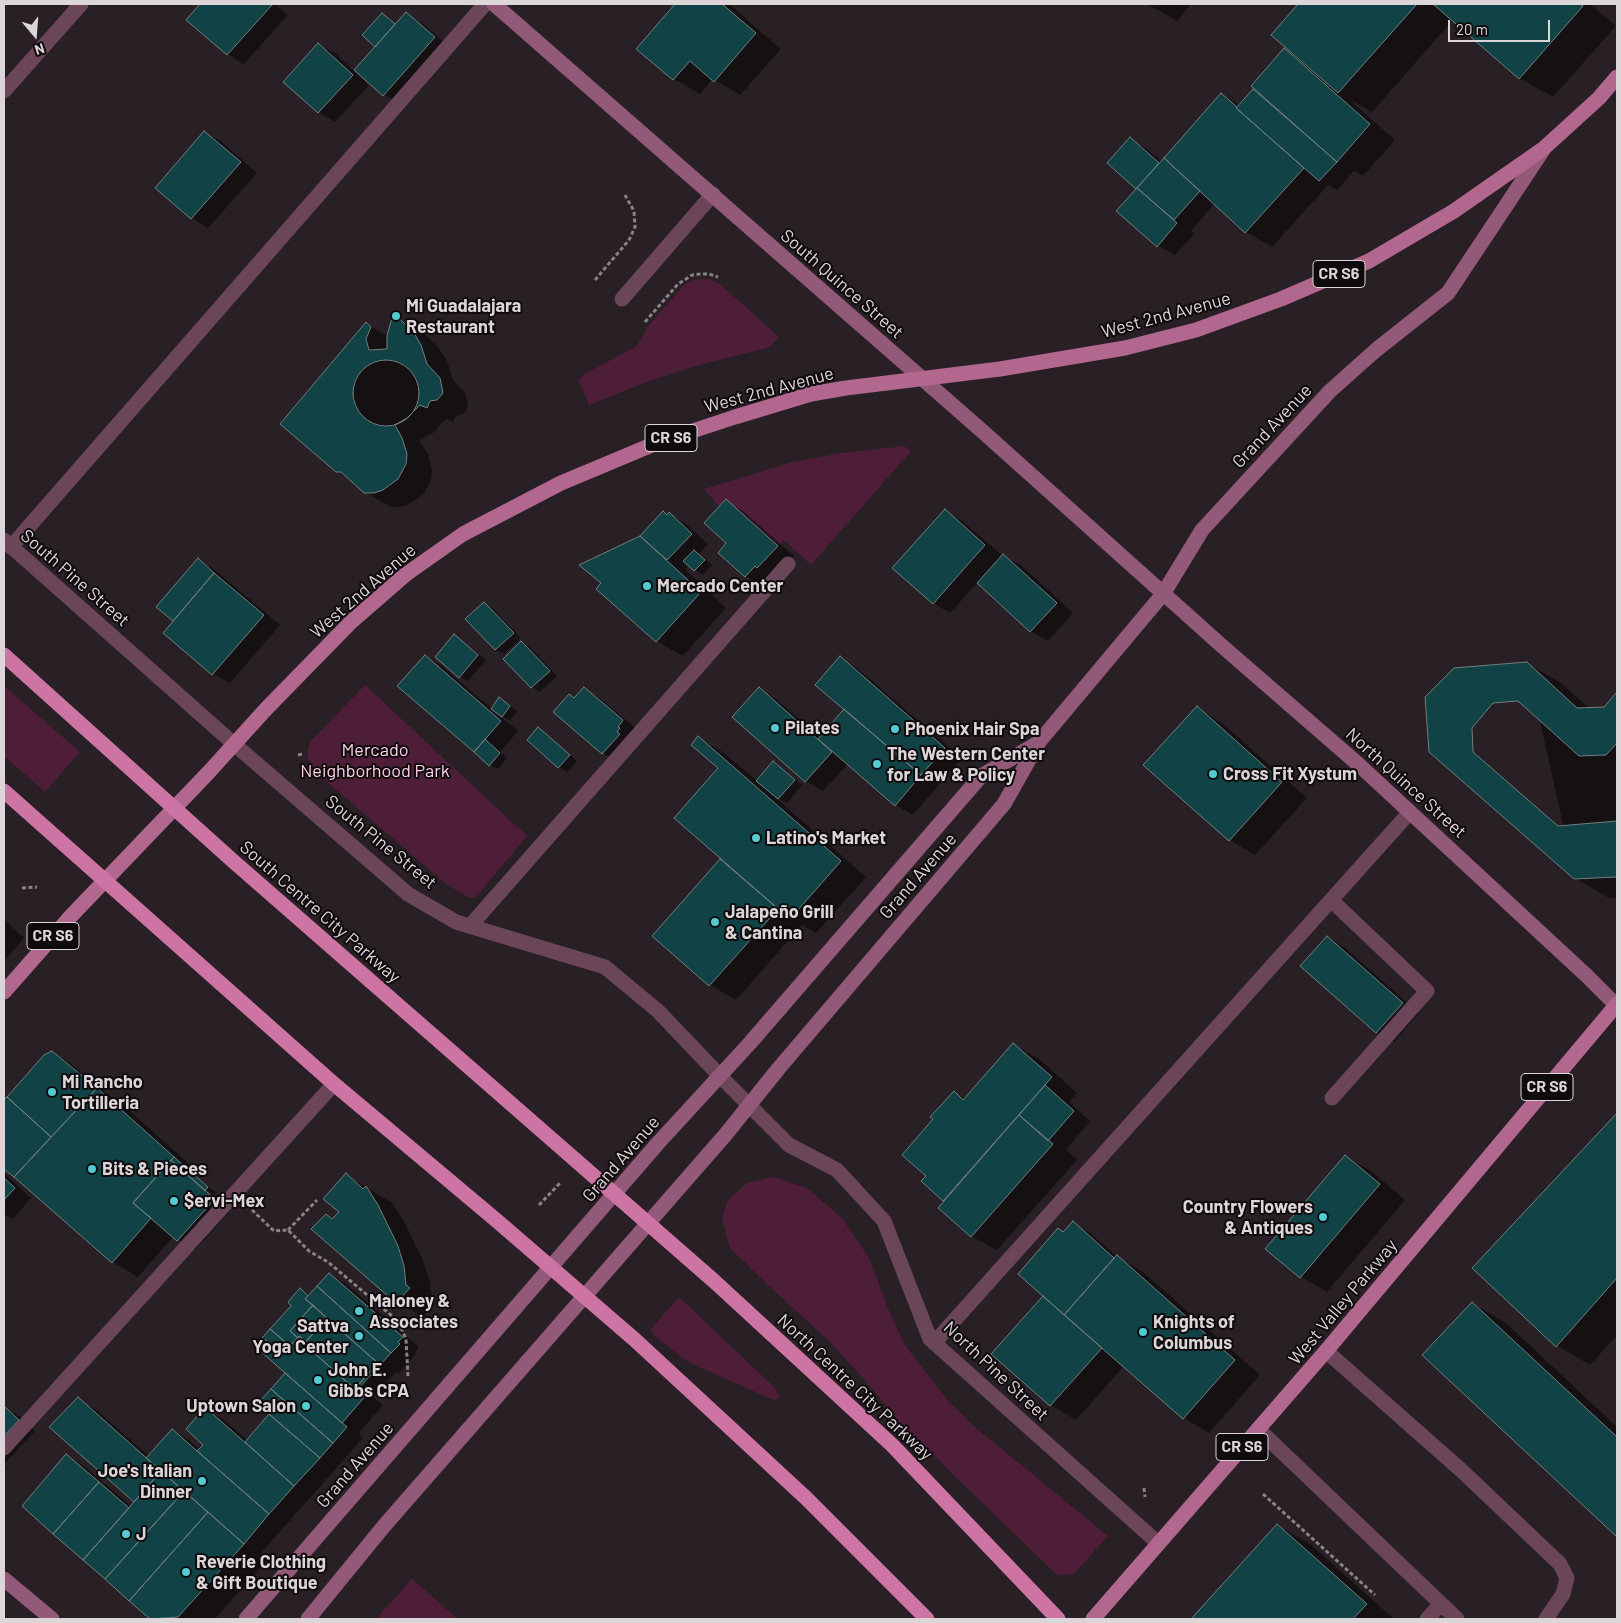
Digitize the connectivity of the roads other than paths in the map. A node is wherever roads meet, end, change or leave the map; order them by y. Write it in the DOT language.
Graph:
graph roads {
  1 [pos="81,4"];
  2 [pos="486,4"];
  3 [pos="494,4"];
  4 [pos="1617,77"];
  5 [pos="4,91"];
  6 [pos="1543,149"];
  7 [pos="713,194"];
  8 [pos="622,300"];
  9 [pos="921,379"];
  10 [pos="8,544"];
  11 [pos="788,564"];
  12 [pos="1163,594"];
  13 [pos="4,655"];
  14 [pos="1039,742"];
  15 [pos="234,744"];
  16 [pos="4,791"];
  17 [pos="175,808"];
  18 [pos="1410,812"];
  19 [pos="104,881"];
  20 [pos="1331,900"];
  21 [pos="470,926"];
  22 [pos="4,992"];
  23 [pos="1617,1005"];
  24 [pos="720,1076"];
  25 [pos="334,1084"];
  26 [pos="1332,1098"];
  27 [pos="750,1106"];
  28 [pos="615,1194"];
  29 [pos="648,1223"];
  30 [pos="551,1268"];
  31 [pos="584,1296"];
  32 [pos="934,1343"];
  33 [pos="1326,1351"];
  34 [pos="1258,1429"];
  35 [pos="4,1448"];
  36 [pos="1158,1543"];
  37 [pos="4,1579"];
  38 [pos="1441,1604"];
  39 [pos="52,1619"];
  40 [pos="246,1619"];
  41 [pos="308,1619"];
  42 [pos="927,1619"];
  43 [pos="1058,1619"];
  44 [pos="1092,1619"];
  45 [pos="1427,1619"];
  46 [pos="1457,1619"];
  47 [pos="1546,1619"];
  1 -- 5 [label="street"];
  2 -- 10 [label="street"];
  3 -- 7 [label="main road, South Quince Street"];
  4 -- 6 [label="main road, West 2nd Avenue / CR S6"];
  6 -- 9 [label="main road, West 2nd Avenue / CR S6"];
  6 -- 12 [label="main road, Grand Avenue"];
  7 -- 8 [label="street"];
  7 -- 9 [label="main road, South Quince Street"];
  9 -- 12 [label="main road, South Quince Street"];
  9 -- 15 [label="main road, West 2nd Avenue / CR S6"];
  10 -- 15 [label="street, South Pine Street"];
  11 -- 21 [label="street"];
  12 -- 14 [label="main road, Grand Avenue"];
  12 -- 18 [label="main road, North Quince Street"];
  13 -- 17 [label="highway, South Centre City Parkway"];
  14 -- 24 [label="main road, Grand Avenue"];
  14 -- 27 [label="main road, Grand Avenue"];
  15 -- 17 [label="main road, West 2nd Avenue / CR S6"];
  15 -- 21 [label="street, South Pine Street"];
  16 -- 19 [label="highway"];
  17 -- 19 [label="main road, West 2nd Avenue / CR S6"];
  17 -- 28 [label="highway, South Centre City Parkway"];
  18 -- 20 [label="street"];
  18 -- 23 [label="main road, North Quince Street"];
  19 -- 22 [label="main road, West 2nd Avenue / CR S6"];
  19 -- 25 [label="highway"];
  20 -- 26 [label="street"];
  20 -- 32 [label="street"];
  21 -- 24 [label="street, South Pine Street"];
  23 -- 33 [label="main road, West Valley Parkway / CR S6"];
  24 -- 27 [label="street, North Pine Street"];
  24 -- 28 [label="main road, Grand Avenue"];
  25 -- 30 [label="highway"];
  25 -- 35 [label="street"];
  27 -- 29 [label="main road, Grand Avenue"];
  27 -- 32 [label="street, North Pine Street"];
  28 -- 29 [label="highway, North Centre City Parkway"];
  28 -- 30 [label="main road, Grand Avenue"];
  29 -- 31 [label="main road, Grand Avenue"];
  29 -- 43 [label="highway, North Centre City Parkway"];
  30 -- 31 [label="highway"];
  30 -- 40 [label="main road, Grand Avenue"];
  31 -- 41 [label="main road, Grand Avenue"];
  31 -- 42 [label="highway"];
  32 -- 36 [label="street, North Pine Street"];
  33 -- 34 [label="main road, West Valley Parkway / CR S6"];
  33 -- 47 [label="street"];
  34 -- 36 [label="main road, West Valley Parkway / CR S6"];
  34 -- 38 [label="street"];
  36 -- 44 [label="main road, West Valley Parkway / CR S6"];
  37 -- 39 [label="main road"];
  38 -- 45 [label="street"];
  38 -- 46 [label="street"];
}
